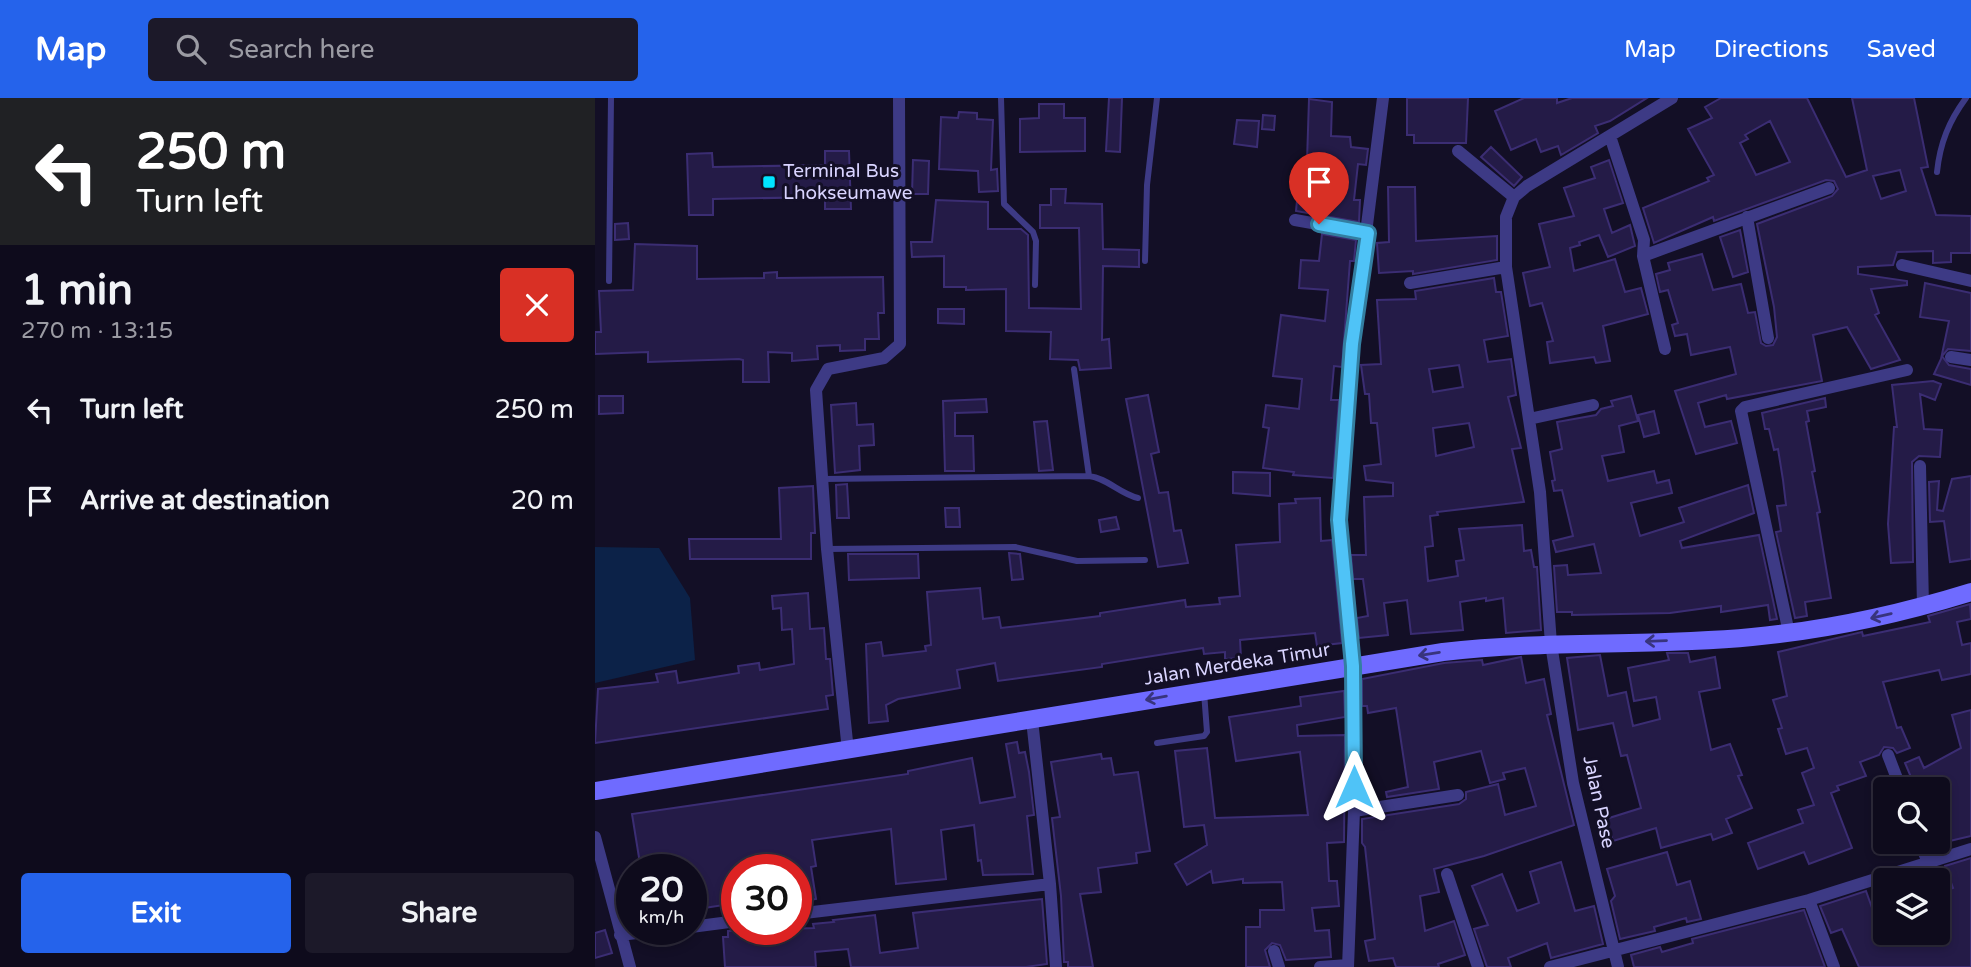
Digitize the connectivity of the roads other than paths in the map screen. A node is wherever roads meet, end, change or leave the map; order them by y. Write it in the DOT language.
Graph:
graph roads {
  1 [pos="611,98"];
  2 [pos="899,98"];
  3 [pos="1001,98"];
  4 [pos="1157,98"];
  5 [pos="1383,98"];
  6 [pos="1672,98"];
  7 [pos="1966,98"];
  8 [pos="1610,136"];
  9 [pos="1458,151"];
  10 [pos="1937,172"];
  11 [pos="1829,188"];
  12 [pos="1514,197"];
  13 [pos="1747,217"];
  14 [pos="1295,220"];
  15 [pos="1368,233"];
  16 [pos="1643,256"];
  17 [pos="1145,261"];
  18 [pos="1902,265"];
  19 [pos="1506,267"];
  20 [pos="609,281"];
  21 [pos="1971,281"];
  22 [pos="1410,282"];
  23 [pos="1035,285"];
  24 [pos="1768,338"];
  25 [pos="1665,349"];
  26 [pos="1951,357"];
  27 [pos="1971,360"];
  28 [pos="1074,369"];
  29 [pos="1907,370"];
  30 [pos="1593,405"];
  31 [pos="1529,418"];
  32 [pos="1920,466"];
  33 [pos="1089,476"];
  34 [pos="823,479"];
  35 [pos="1138,498"];
  36 [pos="827,549"];
  37 [pos="1145,560"];
  38 [pos="1971,592"];
  39 [pos="1923,606"];
  40 [pos="1789,633"];
  41 [pos="1551,644"];
  42 [pos="1353,666"];
  43 [pos="1204,690"];
  44 [pos="1032,720"];
  45 [pos="1157,743"];
  46 [pos="848,751"];
  47 [pos="1888,755"];
  48 [pos="1896,777"];
  49 [pos="595,791"];
  50 [pos="1458,794"];
  51 [pos="1354,811"];
  52 [pos="595,838"];
  53 [pos="1971,849"];
  54 [pos="1925,854"];
  55 [pos="1928,863"];
  56 [pos="1447,874"];
  57 [pos="1051,884"];
  58 [pos="1809,901"];
  59 [pos="812,912"];
  60 [pos="616,919"];
  61 [pos="623,945"];
  62 [pos="1274,951"];
  63 [pos="1612,952"];
  64 [pos="1348,966"];
  65 [pos="629,967"];
  66 [pos="1056,967"];
  67 [pos="1279,967"];
  68 [pos="1320,967"];
  69 [pos="1478,967"];
  70 [pos="1550,967"];
  71 [pos="1618,967"];
  72 [pos="1834,967"];
  1 -- 20 [label="lane"];
  2 -- 34 [label="street"];
  3 -- 23 [label="lane"];
  4 -- 17 [label="lane"];
  5 -- 15 [label="street"];
  6 -- 8 [label="street"];
  7 -- 10 [label="lane"];
  8 -- 12 [label="street"];
  8 -- 16 [label="street"];
  9 -- 12 [label="street"];
  11 -- 13 [label="street"];
  12 -- 19 [label="street, Jalan Pase"];
  13 -- 16 [label="street"];
  13 -- 24 [label="street"];
  14 -- 15 [label="street"];
  15 -- 42 [label="street"];
  16 -- 25 [label="street"];
  18 -- 21 [label="street"];
  19 -- 22 [label="street"];
  19 -- 31 [label="street, Jalan Pase"];
  26 -- 27 [label="street"];
  28 -- 33 [label="lane"];
  29 -- 40 [label="street"];
  30 -- 31 [label="street"];
  31 -- 41 [label="street, Jalan Pase"];
  32 -- 39 [label="street"];
  33 -- 34 [label="lane"];
  33 -- 35 [label="lane"];
  34 -- 36 [label="street"];
  36 -- 37 [label="lane"];
  36 -- 46 [label="street"];
  38 -- 39 [label="main road, Jalan Merdeka Timur"];
  39 -- 40 [label="main road, Jalan Merdeka Timur, one-way"];
  40 -- 41 [label="main road, Jalan Merdeka Timur, one-way"];
  41 -- 42 [label="main road, Jalan Merdeka Timur, one-way"];
  41 -- 63 [label="street, Jalan Pase"];
  42 -- 43 [label="main road, Jalan Merdeka Timur"];
  42 -- 51 [label="street"];
  43 -- 44 [label="main road, Jalan Merdeka Timur, one-way"];
  43 -- 45 [label="lane"];
  44 -- 46 [label="main road, Jalan Merdeka Timur"];
  44 -- 57 [label="street"];
  46 -- 49 [label="main road, Jalan Merdeka Timur"];
  47 -- 48 [label="street"];
  50 -- 51 [label="street"];
  51 -- 64 [label="street"];
  52 -- 60 [label="street"];
  53 -- 55 [label="street"];
  54 -- 55 [label="street"];
  55 -- 58 [label="street"];
  56 -- 69 [label="street"];
  57 -- 59 [label="street"];
  57 -- 66 [label="street"];
  58 -- 63 [label="street"];
  58 -- 72 [label="street"];
  61 -- 65 [label="street"];
  62 -- 67 [label="street"];
  63 -- 70 [label="street"];
  63 -- 71 [label="street, Jalan Pase"];
  64 -- 68 [label="street"];
}
